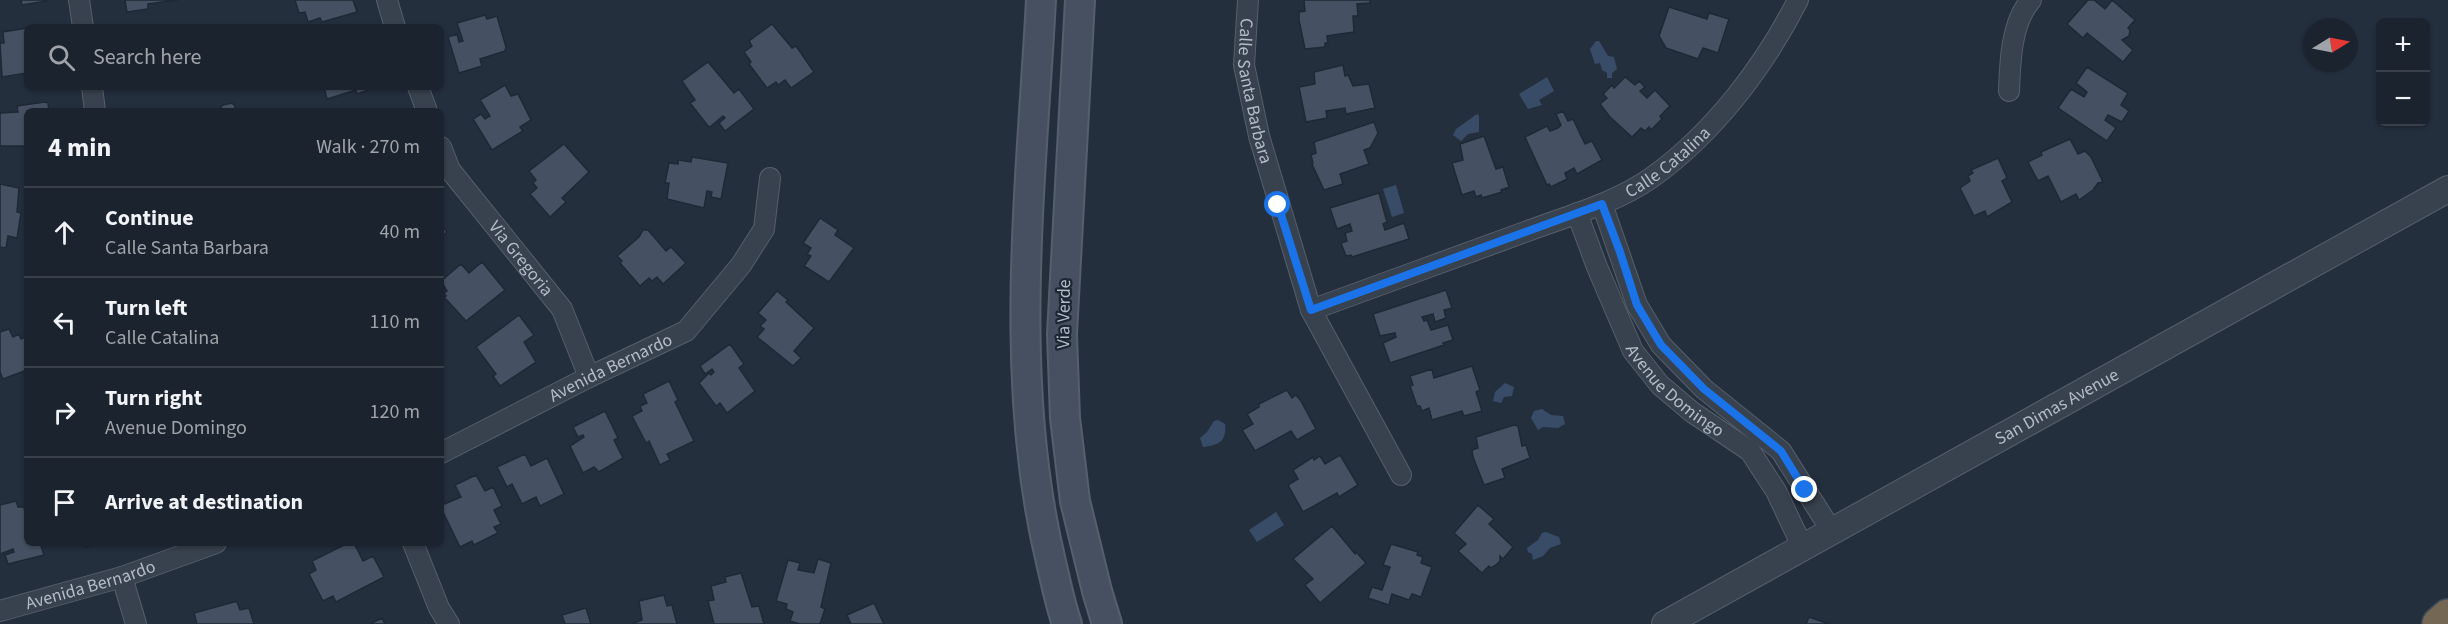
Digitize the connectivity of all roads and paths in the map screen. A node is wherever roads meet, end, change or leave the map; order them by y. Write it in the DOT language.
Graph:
graph roads {
  1 [pos="79,0"];
  2 [pos="387,0"];
  3 [pos="1041,0"];
  4 [pos="1080,0"];
  5 [pos="1248,0"];
  6 [pos="1798,0"];
  7 [pos="2031,0"];
  8 [pos="83,24"];
  9 [pos="394,24"];
  10 [pos="92,90"];
  11 [pos="419,90"];
  12 [pos="2009,91"];
  13 [pos="95,108"];
  14 [pos="426,108"];
  15 [pos="444,155"];
  16 [pos="770,178"];
  17 [pos="2448,189"];
  18 [pos="1602,204"];
  19 [pos="1577,213"];
  20 [pos="1311,310"];
  21 [pos="589,377"];
  22 [pos="1757,444"];
  23 [pos="444,451"];
  24 [pos="1401,475"];
  25 [pos="1831,530"];
  26 [pos="208,546"];
  27 [pos="414,546"];
  28 [pos="1802,546"];
  29 [pos="122,577"];
  30 [pos="0,611"];
  31 [pos="2448,617"];
  32 [pos="136,624"];
  33 [pos="449,624"];
  34 [pos="1067,624"];
  35 [pos="1107,624"];
  36 [pos="1665,624"];
  37 [pos="2441,624"];
  1 -- 8 [label="street"];
  2 -- 9 [label="street"];
  3 -- 34 [label="main road"];
  4 -- 35 [label="main road, Via Verde"];
  5 -- 20 [label="street, Calle Santa Barbara"];
  6 -- 18 [label="street, Calle Catalina"];
  7 -- 12 [label="street"];
  10 -- 13 [label="street"];
  11 -- 14 [label="street"];
  15 -- 21 [label="street, Via Gregoria"];
  16 -- 21 [label="street, Avenida Bernardo"];
  17 -- 25 [label="street, San Dimas Avenue"];
  18 -- 19 [label="street, Calle Catalina"];
  18 -- 22 [label="street, Avenue Domingo"];
  19 -- 20 [label="street, Calle Catalina"];
  19 -- 22 [label="street, Avenue Domingo"];
  20 -- 24 [label="street, Calle Santa Barbara"];
  21 -- 23 [label="street, Avenida Bernardo"];
  22 -- 25 [label="street, Avenue Domingo"];
  22 -- 28 [label="street, Avenue Domingo"];
  25 -- 28 [label="street, San Dimas Avenue"];
  26 -- 29 [label="street, Avenida Bernardo"];
  27 -- 33 [label="street"];
  28 -- 36 [label="street, San Dimas Avenue"];
  29 -- 30 [label="street, Avenida Bernardo"];
  29 -- 32 [label="street"];
  31 -- 37 [label="highway"];
}
